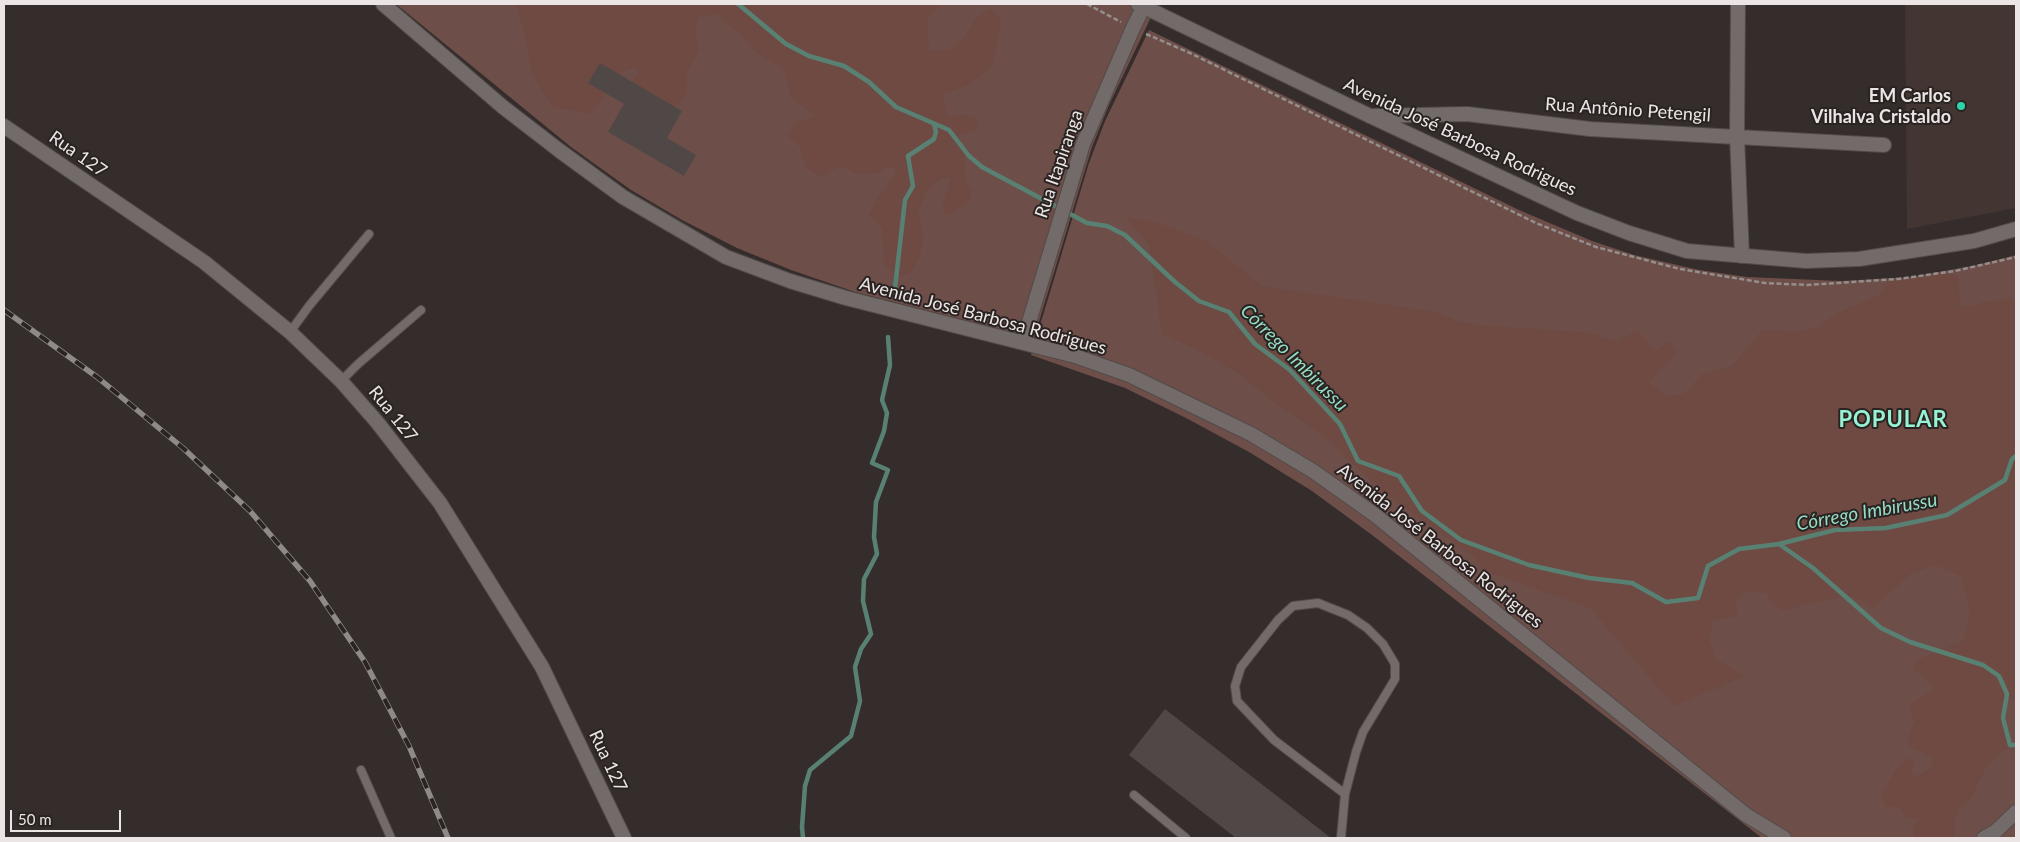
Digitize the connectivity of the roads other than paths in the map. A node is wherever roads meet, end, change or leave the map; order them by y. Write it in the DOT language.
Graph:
graph roads {
  1 [pos="383,4"];
  2 [pos="1738,4"];
  3 [pos="1142,5"];
  4 [pos="1370,116"];
  5 [pos="4,126"];
  6 [pos="1737,136"];
  7 [pos="1884,145"];
  8 [pos="2016,229"];
  9 [pos="369,234"];
  10 [pos="1742,256"];
  11 [pos="420,310"];
  12 [pos="290,332"];
  13 [pos="1023,342"];
  14 [pos="341,381"];
  15 [pos="362,770"];
  16 [pos="1345,794"];
  17 [pos="1134,795"];
  18 [pos="2016,812"];
  19 [pos="1995,834"];
  20 [pos="391,838"];
  21 [pos="624,838"];
  22 [pos="1186,838"];
  23 [pos="1341,838"];
  24 [pos="1784,838"];
  25 [pos="1984,838"];
  1 -- 13 [label="main road, Avenida José Barbosa Rodrigues"];
  2 -- 6 [label="main road"];
  3 -- 4 [label="main road, Avenida José Barbosa Rodrigues"];
  3 -- 13 [label="main road, Rua Itapiranga"];
  4 -- 6 [label="main road, Rua Antônio Petengil"];
  4 -- 10 [label="main road, Avenida José Barbosa Rodrigues"];
  5 -- 12 [label="main road, Rua 127"];
  6 -- 7 [label="main road, Rua Antônio Petengil"];
  6 -- 10 [label="main road"];
  8 -- 10 [label="main road, Avenida José Barbosa Rodrigues"];
  9 -- 12 [label="lane"];
  11 -- 14 [label="lane"];
  12 -- 14 [label="main road, Rua 127"];
  13 -- 24 [label="main road, Avenida José Barbosa Rodrigues"];
  14 -- 21 [label="main road, Rua 127"];
  15 -- 20 [label="lane"];
  16 -- 16 [label="lane"];
  16 -- 23 [label="lane"];
  17 -- 22 [label="lane"];
  18 -- 19 [label="main road"];
  19 -- 25 [label="main road"];
}
